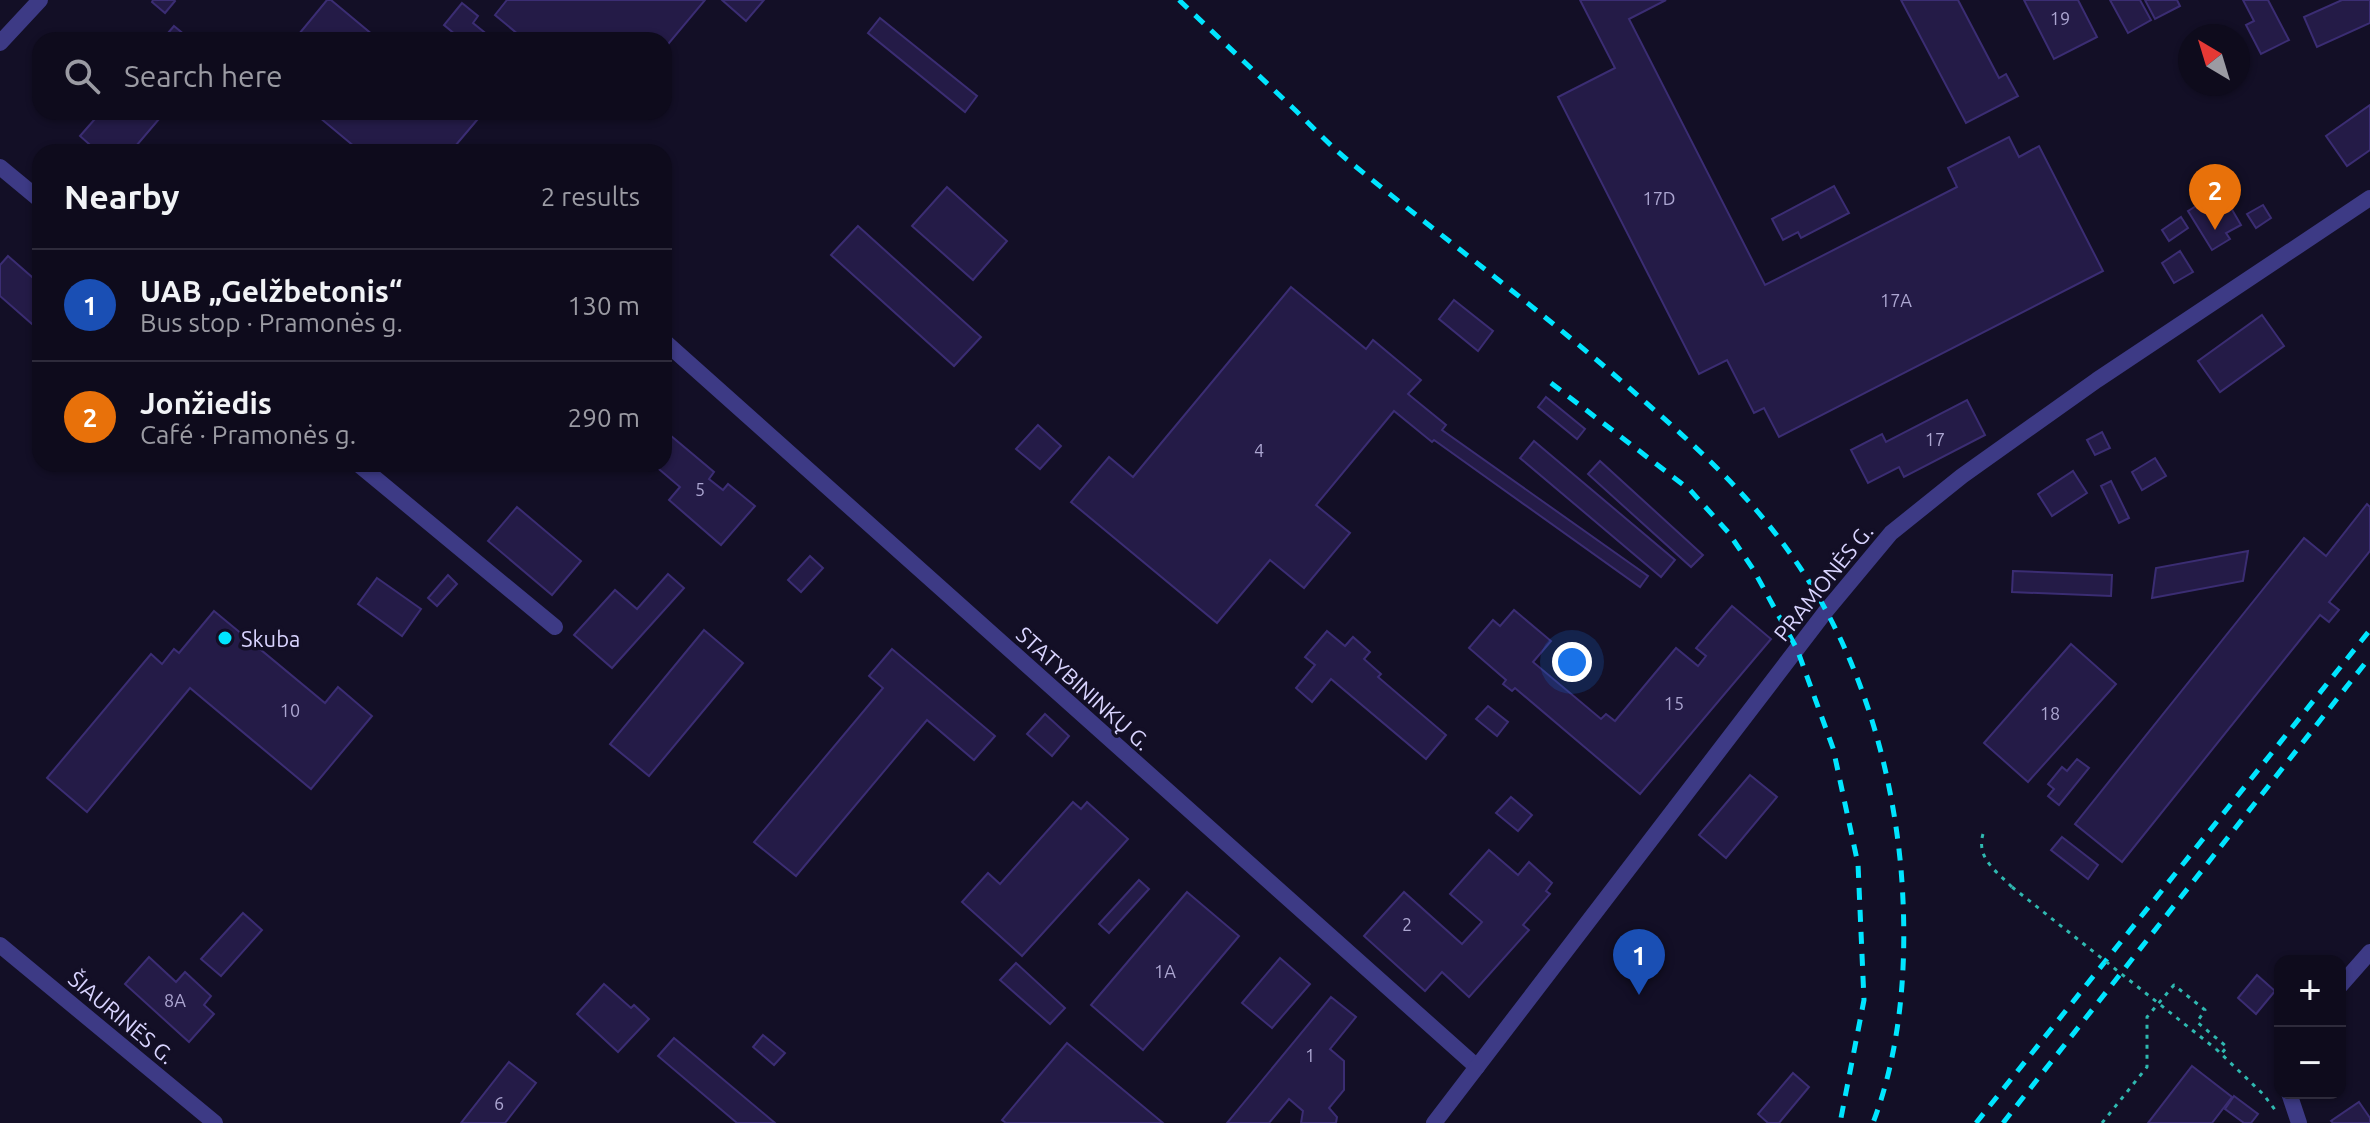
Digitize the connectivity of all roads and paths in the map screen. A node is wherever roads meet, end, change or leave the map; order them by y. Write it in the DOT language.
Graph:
graph roads {
  1 [pos="40,0"];
  2 [pos="0,43"];
  3 [pos="0,167"];
  4 [pos="32,193"];
  5 [pos="2370,198"];
  6 [pos="672,348"];
  7 [pos="368,472"];
  8 [pos="555,627"];
  9 [pos="1983,834"];
  10 [pos="0,945"];
  11 [pos="2370,952"];
  12 [pos="2346,979"];
  13 [pos="2221,1054"];
  14 [pos="1477,1067"];
  15 [pos="2291,1099"];
  16 [pos="2278,1114"];
  17 [pos="215,1123"];
  18 [pos="1434,1123"];
  19 [pos="2102,1123"];
  20 [pos="2299,1123"];
  1 -- 2 [label="street"];
  3 -- 4 [label="street"];
  5 -- 14 [label="street, PRAMONĖS G."];
  6 -- 14 [label="street, STATYBININKŲ G."];
  7 -- 8 [label="street"];
  9 -- 13 [label="path, bridge"];
  10 -- 17 [label="street, ŠIAURINĖS G."];
  11 -- 12 [label="street"];
  13 -- 16 [label="path"];
  13 -- 19 [label="path"];
  14 -- 18 [label="street, PRAMONĖS G."];
  15 -- 20 [label="street"];
}
